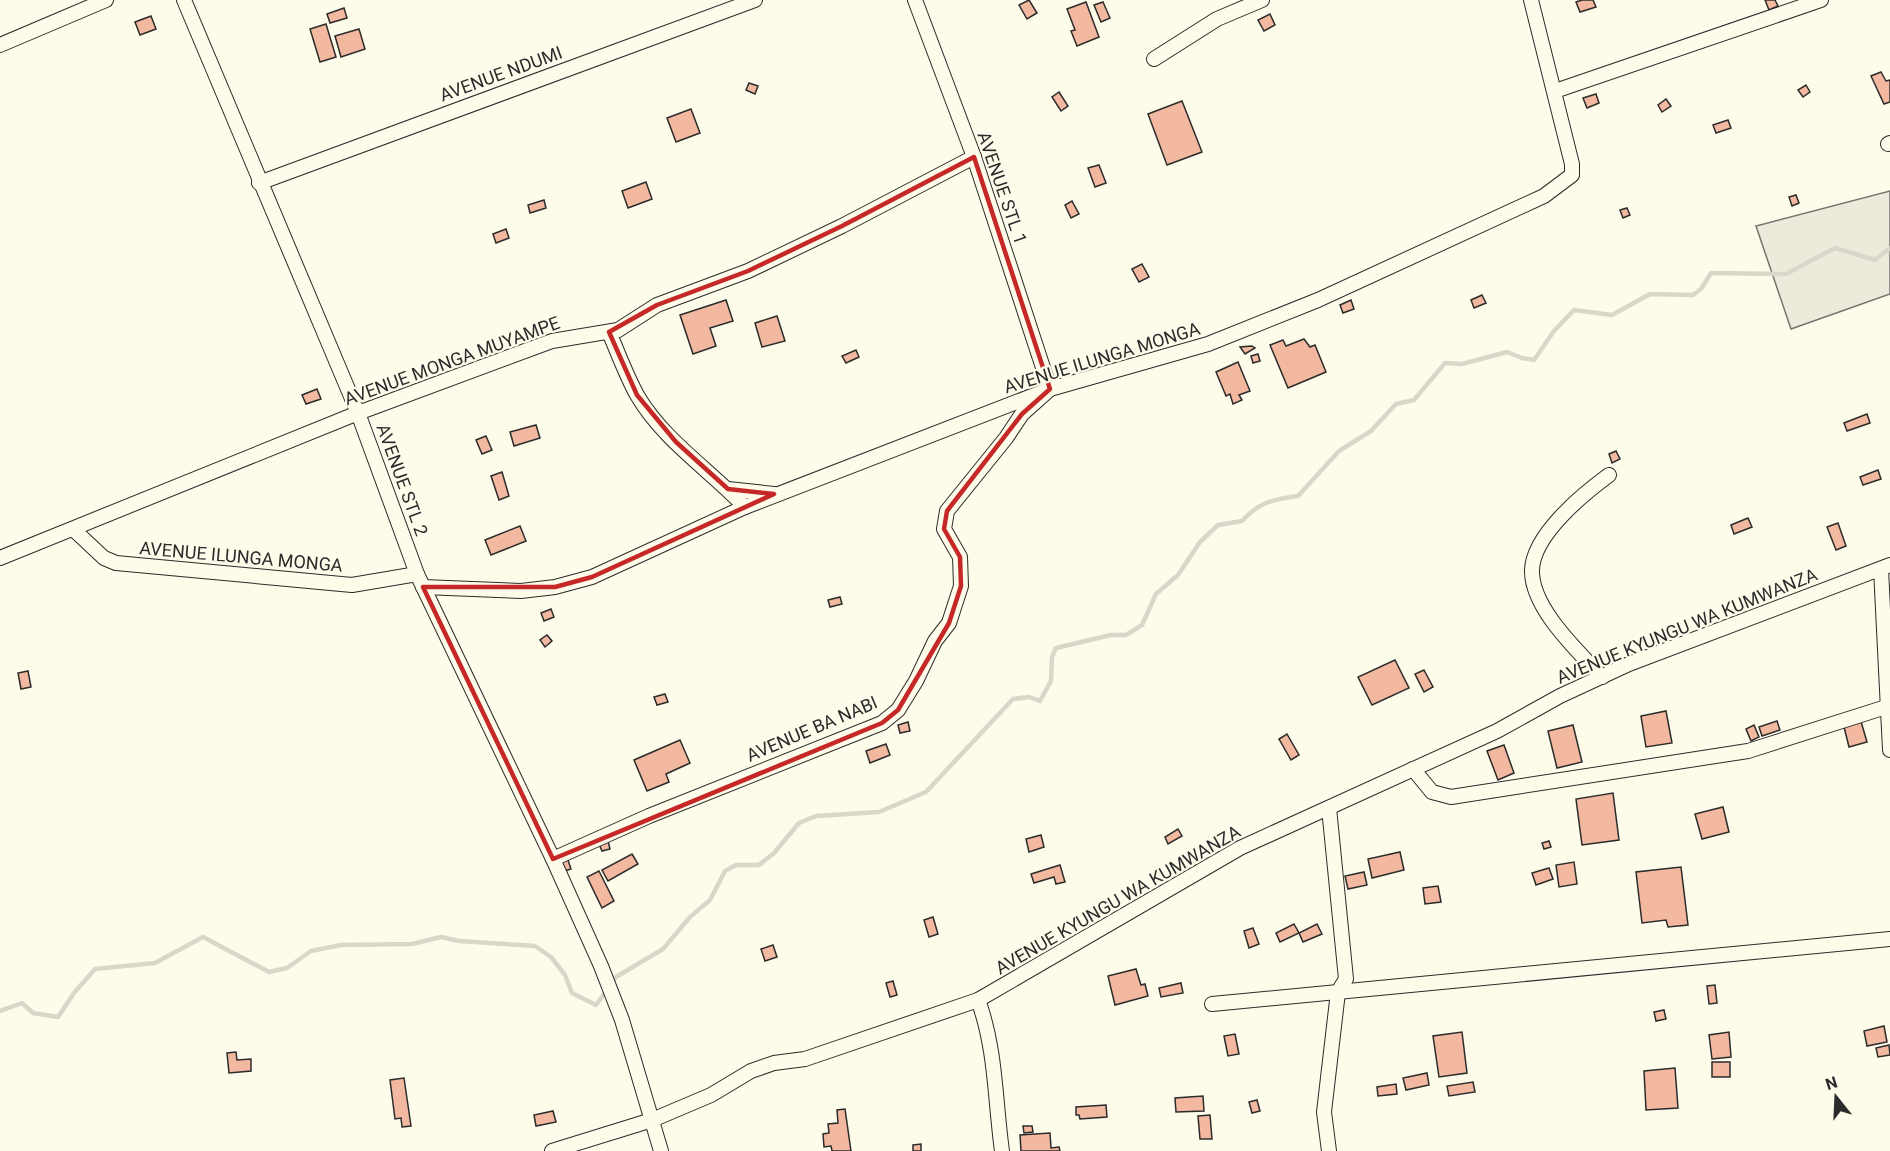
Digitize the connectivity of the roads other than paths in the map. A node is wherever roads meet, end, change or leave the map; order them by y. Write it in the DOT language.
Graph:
graph roads {
  1 [pos="106,0"];
  2 [pos="184,0"];
  3 [pos="755,0"];
  4 [pos="915,0"];
  5 [pos="1262,0"];
  6 [pos="1531,0"];
  7 [pos="1821,0"];
  8 [pos="0,45"];
  9 [pos="1154,58"];
  10 [pos="1555,91"];
  11 [pos="974,157"];
  12 [pos="259,183"];
  13 [pos="609,332"];
  14 [pos="1050,389"];
  15 [pos="358,413"];
  16 [pos="1609,475"];
  17 [pos="728,489"];
  18 [pos="779,494"];
  19 [pos="745,507"];
  20 [pos="73,529"];
  21 [pos="0,558"];
  22 [pos="1885,567"];
  23 [pos="417,574"];
  24 [pos="423,587"];
  25 [pos="1602,676"];
  26 [pos="1886,707"];
  27 [pos="1890,750"];
  28 [pos="1413,769"];
  29 [pos="1329,808"];
  30 [pos="553,859"];
  31 [pos="1890,939"];
  32 [pos="1338,992"];
  33 [pos="978,1000"];
  34 [pos="1212,1004"];
  35 [pos="652,1120"];
  36 [pos="552,1151"];
  37 [pos="661,1151"];
  38 [pos="1002,1151"];
  39 [pos="1329,1151"];
  1 -- 8 [label="street"];
  2 -- 12 [label="street, AVENUE STL 2"];
  3 -- 12 [label="street, AVENUE NDUMI"];
  4 -- 11 [label="street, AVENUE STL 1"];
  5 -- 9 [label="street"];
  6 -- 10 [label="street, AVENUE ILUNGA MONGA"];
  7 -- 10 [label="street"];
  10 -- 14 [label="street, AVENUE ILUNGA MONGA"];
  11 -- 13 [label="street, AVENUE MONGA MUYAMPE"];
  11 -- 14 [label="street, AVENUE STL 1"];
  12 -- 15 [label="street, AVENUE STL 2"];
  13 -- 15 [label="street, AVENUE MONGA MUYAMPE"];
  13 -- 17 [label="street"];
  14 -- 18 [label="street, AVENUE ILUNGA MONGA"];
  14 -- 30 [label="street, AVENUE BA NABI"];
  15 -- 20 [label="street, AVENUE MONGA MUYAMPE"];
  15 -- 23 [label="street, AVENUE STL 2"];
  16 -- 25 [label="street"];
  17 -- 18 [label="street"];
  17 -- 19 [label="street"];
  18 -- 19 [label="street, AVENUE ILUNGA MONGA"];
  19 -- 24 [label="street, AVENUE ILUNGA MONGA"];
  20 -- 21 [label="street, AVENUE MONGA MUYAMPE"];
  20 -- 23 [label="street, AVENUE ILUNGA MONGA"];
  22 -- 25 [label="street, AVENUE KYUNGU WA KUMWANZA"];
  22 -- 26 [label="street"];
  23 -- 24 [label="street, AVENUE STL 2"];
  24 -- 30 [label="street, AVENUE STL 2"];
  25 -- 28 [label="street, AVENUE KYUNGU WA KUMWANZA"];
  26 -- 27 [label="street"];
  26 -- 28 [label="street"];
  28 -- 29 [label="street, AVENUE KYUNGU WA KUMWANZA"];
  29 -- 32 [label="street"];
  29 -- 33 [label="street, AVENUE KYUNGU WA KUMWANZA"];
  30 -- 35 [label="street, AVENUE STL 2"];
  31 -- 32 [label="street"];
  32 -- 34 [label="street"];
  32 -- 39 [label="street"];
  33 -- 35 [label="street, AVENUE KYUNGU WA KUMWANZA"];
  33 -- 38 [label="street"];
  35 -- 36 [label="street, AVENUE KYUNGU WA KUMWANZA"];
  35 -- 37 [label="street"];
}
